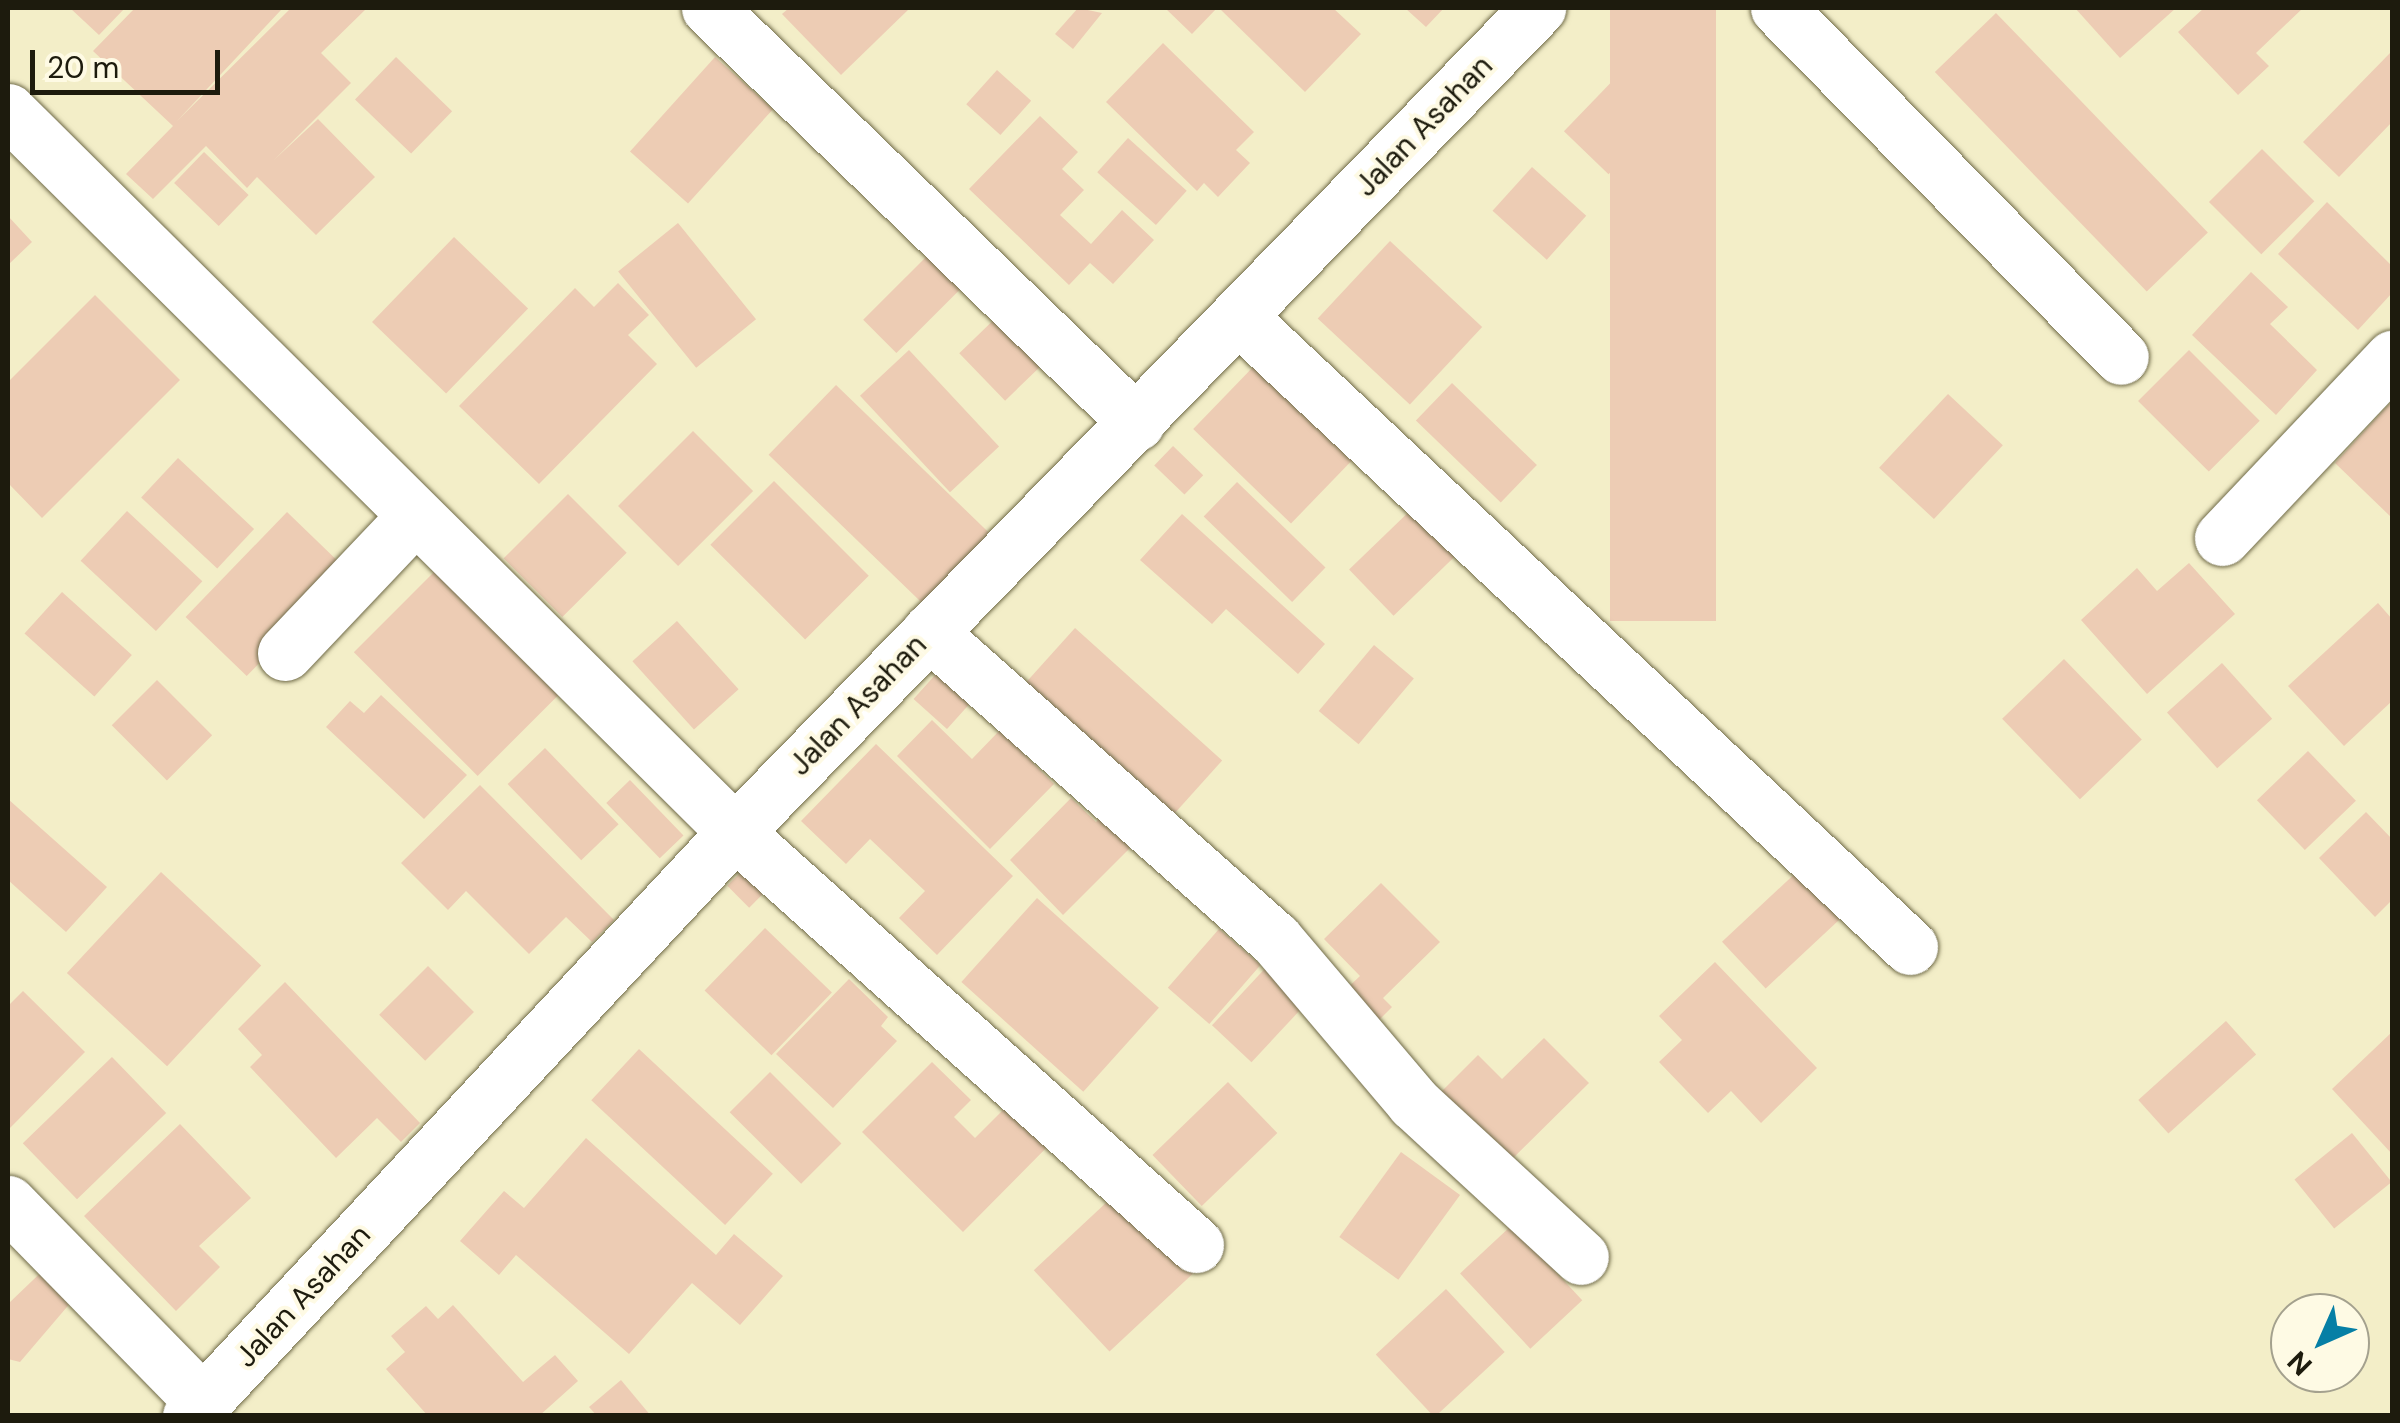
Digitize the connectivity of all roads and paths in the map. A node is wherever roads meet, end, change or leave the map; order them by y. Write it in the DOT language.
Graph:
graph roads {
  1 [pos="709,8"];
  2 [pos="1538,8"];
  3 [pos="1778,8"];
  4 [pos="8,111"];
  5 [pos="1240,318"];
  6 [pos="2121,357"];
  7 [pos="2392,358"];
  8 [pos="1137,422"];
  9 [pos="416,516"];
  10 [pos="2222,538"];
  11 [pos="929,632"];
  12 [pos="285,653"];
  13 [pos="735,832"];
  14 [pos="1910,947"];
  15 [pos="8,1203"];
  16 [pos="1196,1245"];
  17 [pos="1582,1257"];
  18 [pos="197,1409"];
  1 -- 8 [label="street"];
  2 -- 5 [label="street, Jalan Asahan"];
  3 -- 6 [label="street"];
  4 -- 9 [label="street"];
  5 -- 8 [label="street, Jalan Asahan"];
  5 -- 14 [label="street"];
  7 -- 10 [label="street"];
  8 -- 11 [label="street, Jalan Asahan"];
  9 -- 12 [label="street"];
  9 -- 13 [label="street"];
  11 -- 13 [label="street, Jalan Asahan"];
  11 -- 17 [label="street"];
  13 -- 16 [label="street"];
  13 -- 18 [label="street, Jalan Asahan"];
  15 -- 18 [label="street"];
}
